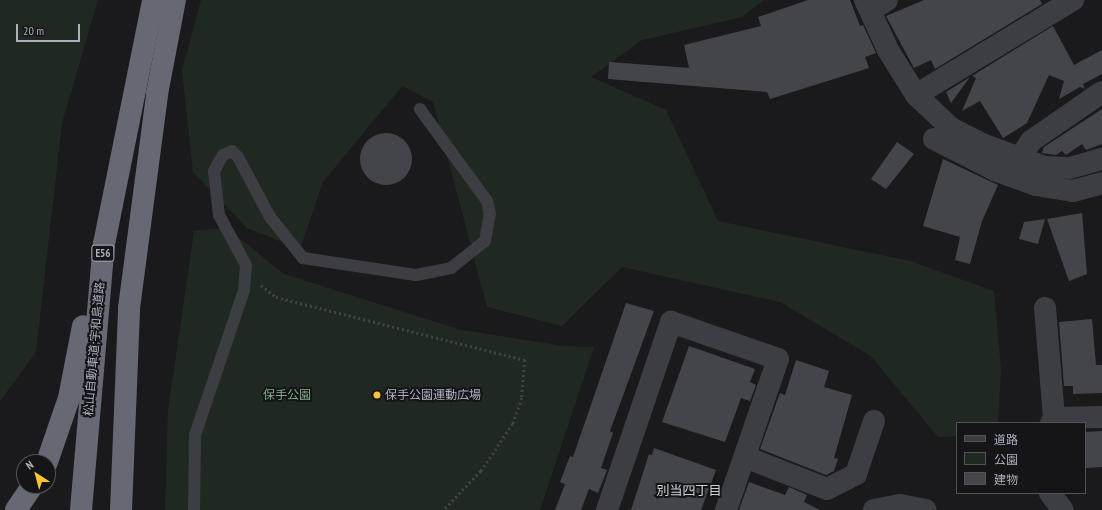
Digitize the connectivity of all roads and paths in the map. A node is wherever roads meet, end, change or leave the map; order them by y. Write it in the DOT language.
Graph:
graph roads {
  1 [pos="153,0"];
  2 [pos="174,0"];
  3 [pos="1073,0"];
  4 [pos="874,4"];
  5 [pos="1102,92"];
  6 [pos="916,96"];
  7 [pos="420,109"];
  8 [pos="934,139"];
  9 [pos="1019,159"];
  10 [pos="1102,159"];
  11 [pos="1102,183"];
  12 [pos="104,244"];
  13 [pos="245,279"];
  14 [pos="1045,308"];
  15 [pos="1102,417"];
  16 [pos="1052,420"];
  17 [pos="874,421"];
  18 [pos="50,454"];
  19 [pos="745,456"];
  20 [pos="27,494"];
  21 [pos="1051,494"];
  22 [pos="16,510"];
  23 [pos="81,510"];
  24 [pos="121,510"];
  25 [pos="194,510"];
  26 [pos="444,510"];
  27 [pos="607,510"];
  28 [pos="726,510"];
  29 [pos="874,510"];
  30 [pos="926,510"];
  31 [pos="1063,510"];
  1 -- 12 [label="highway, 松山自動車道;宇和島道路 / E56"];
  2 -- 24 [label="highway"];
  3 -- 6 [label="street"];
  4 -- 6 [label="street"];
  5 -- 9 [label="street"];
  6 -- 9 [label="street"];
  7 -- 13 [label="lane"];
  8 -- 11 [label="street"];
  9 -- 10 [label="street"];
  12 -- 18 [label="highway"];
  12 -- 23 [label="highway, 松山自動車道;宇和島道路 / E56"];
  13 -- 25 [label="lane"];
  13 -- 26 [label="path"];
  14 -- 16 [label="street"];
  15 -- 16 [label="street"];
  17 -- 19 [label="street"];
  19 -- 27 [label="street"];
  19 -- 28 [label="street"];
  20 -- 22 [label="highway"];
  21 -- 31 [label="street"];
  29 -- 30 [label="street"];
}
